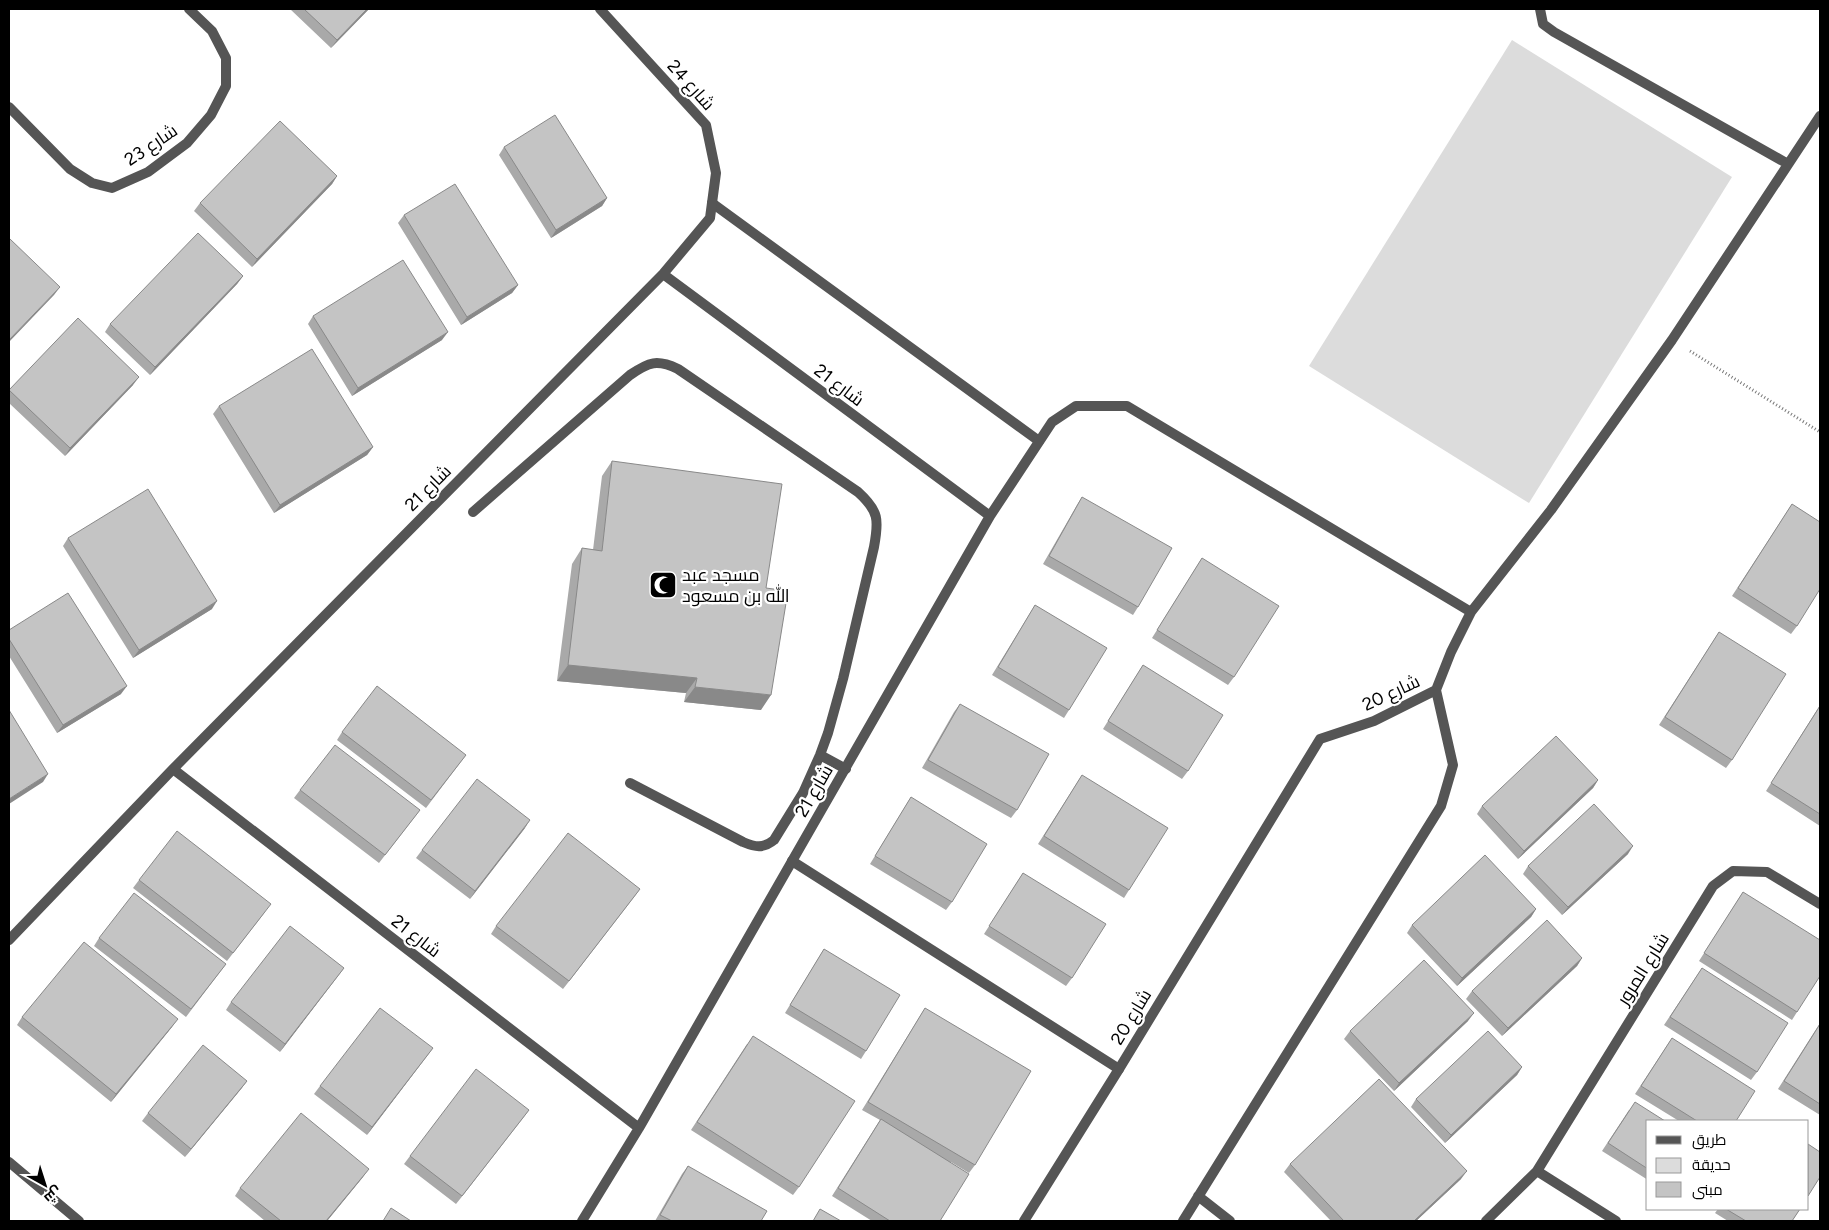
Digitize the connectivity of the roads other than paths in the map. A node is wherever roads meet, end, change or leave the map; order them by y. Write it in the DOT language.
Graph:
graph roads {
  1 [pos="189,9"];
  2 [pos="600,9"];
  3 [pos="1540,9"];
  4 [pos="9,107"];
  5 [pos="1820,116"];
  6 [pos="1788,164"];
  7 [pos="712,203"];
  8 [pos="663,274"];
  9 [pos="1039,441"];
  10 [pos="473,512"];
  11 [pos="990,516"];
  12 [pos="1471,612"];
  13 [pos="1436,690"];
  14 [pos="820,755"];
  15 [pos="173,769"];
  16 [pos="846,769"];
  17 [pos="630,783"];
  18 [pos="792,861"];
  19 [pos="1820,904"];
  20 [pos="9,940"];
  21 [pos="1119,1068"];
  22 [pos="638,1128"];
  23 [pos="9,1162"];
  24 [pos="1537,1171"];
  25 [pos="1198,1196"];
  26 [pos="79,1221"];
  27 [pos="582,1221"];
  28 [pos="1024,1221"];
  29 [pos="1183,1221"];
  30 [pos="1230,1221"];
  31 [pos="1486,1221"];
  32 [pos="1616,1221"];
  1 -- 4 [label="street, شارع 23"];
  2 -- 7 [label="street, شارع 24"];
  3 -- 6 [label="street"];
  5 -- 6 [label="street"];
  6 -- 12 [label="street"];
  7 -- 8 [label="street, شارع 24"];
  7 -- 9 [label="street"];
  8 -- 11 [label="street, شارع 21"];
  8 -- 15 [label="street, شارع 21"];
  9 -- 11 [label="street"];
  9 -- 12 [label="street"];
  10 -- 14 [label="street"];
  11 -- 16 [label="street, شارع 21"];
  12 -- 13 [label="street"];
  13 -- 21 [label="street, شارع 20"];
  13 -- 25 [label="street, شارع 20"];
  14 -- 16 [label="street"];
  14 -- 17 [label="street"];
  15 -- 20 [label="street, شارع 21"];
  15 -- 22 [label="street, شارع 21"];
  16 -- 18 [label="street, شارع 21"];
  18 -- 21 [label="street"];
  18 -- 22 [label="street, شارع 21"];
  19 -- 24 [label="street, شارع المرور"];
  21 -- 28 [label="street, شارع 20"];
  22 -- 27 [label="street, شارع 21"];
  23 -- 26 [label="street"];
  24 -- 31 [label="street, شارع المرور"];
  24 -- 32 [label="street"];
  25 -- 29 [label="street, شارع 20"];
  25 -- 30 [label="street"];
}
